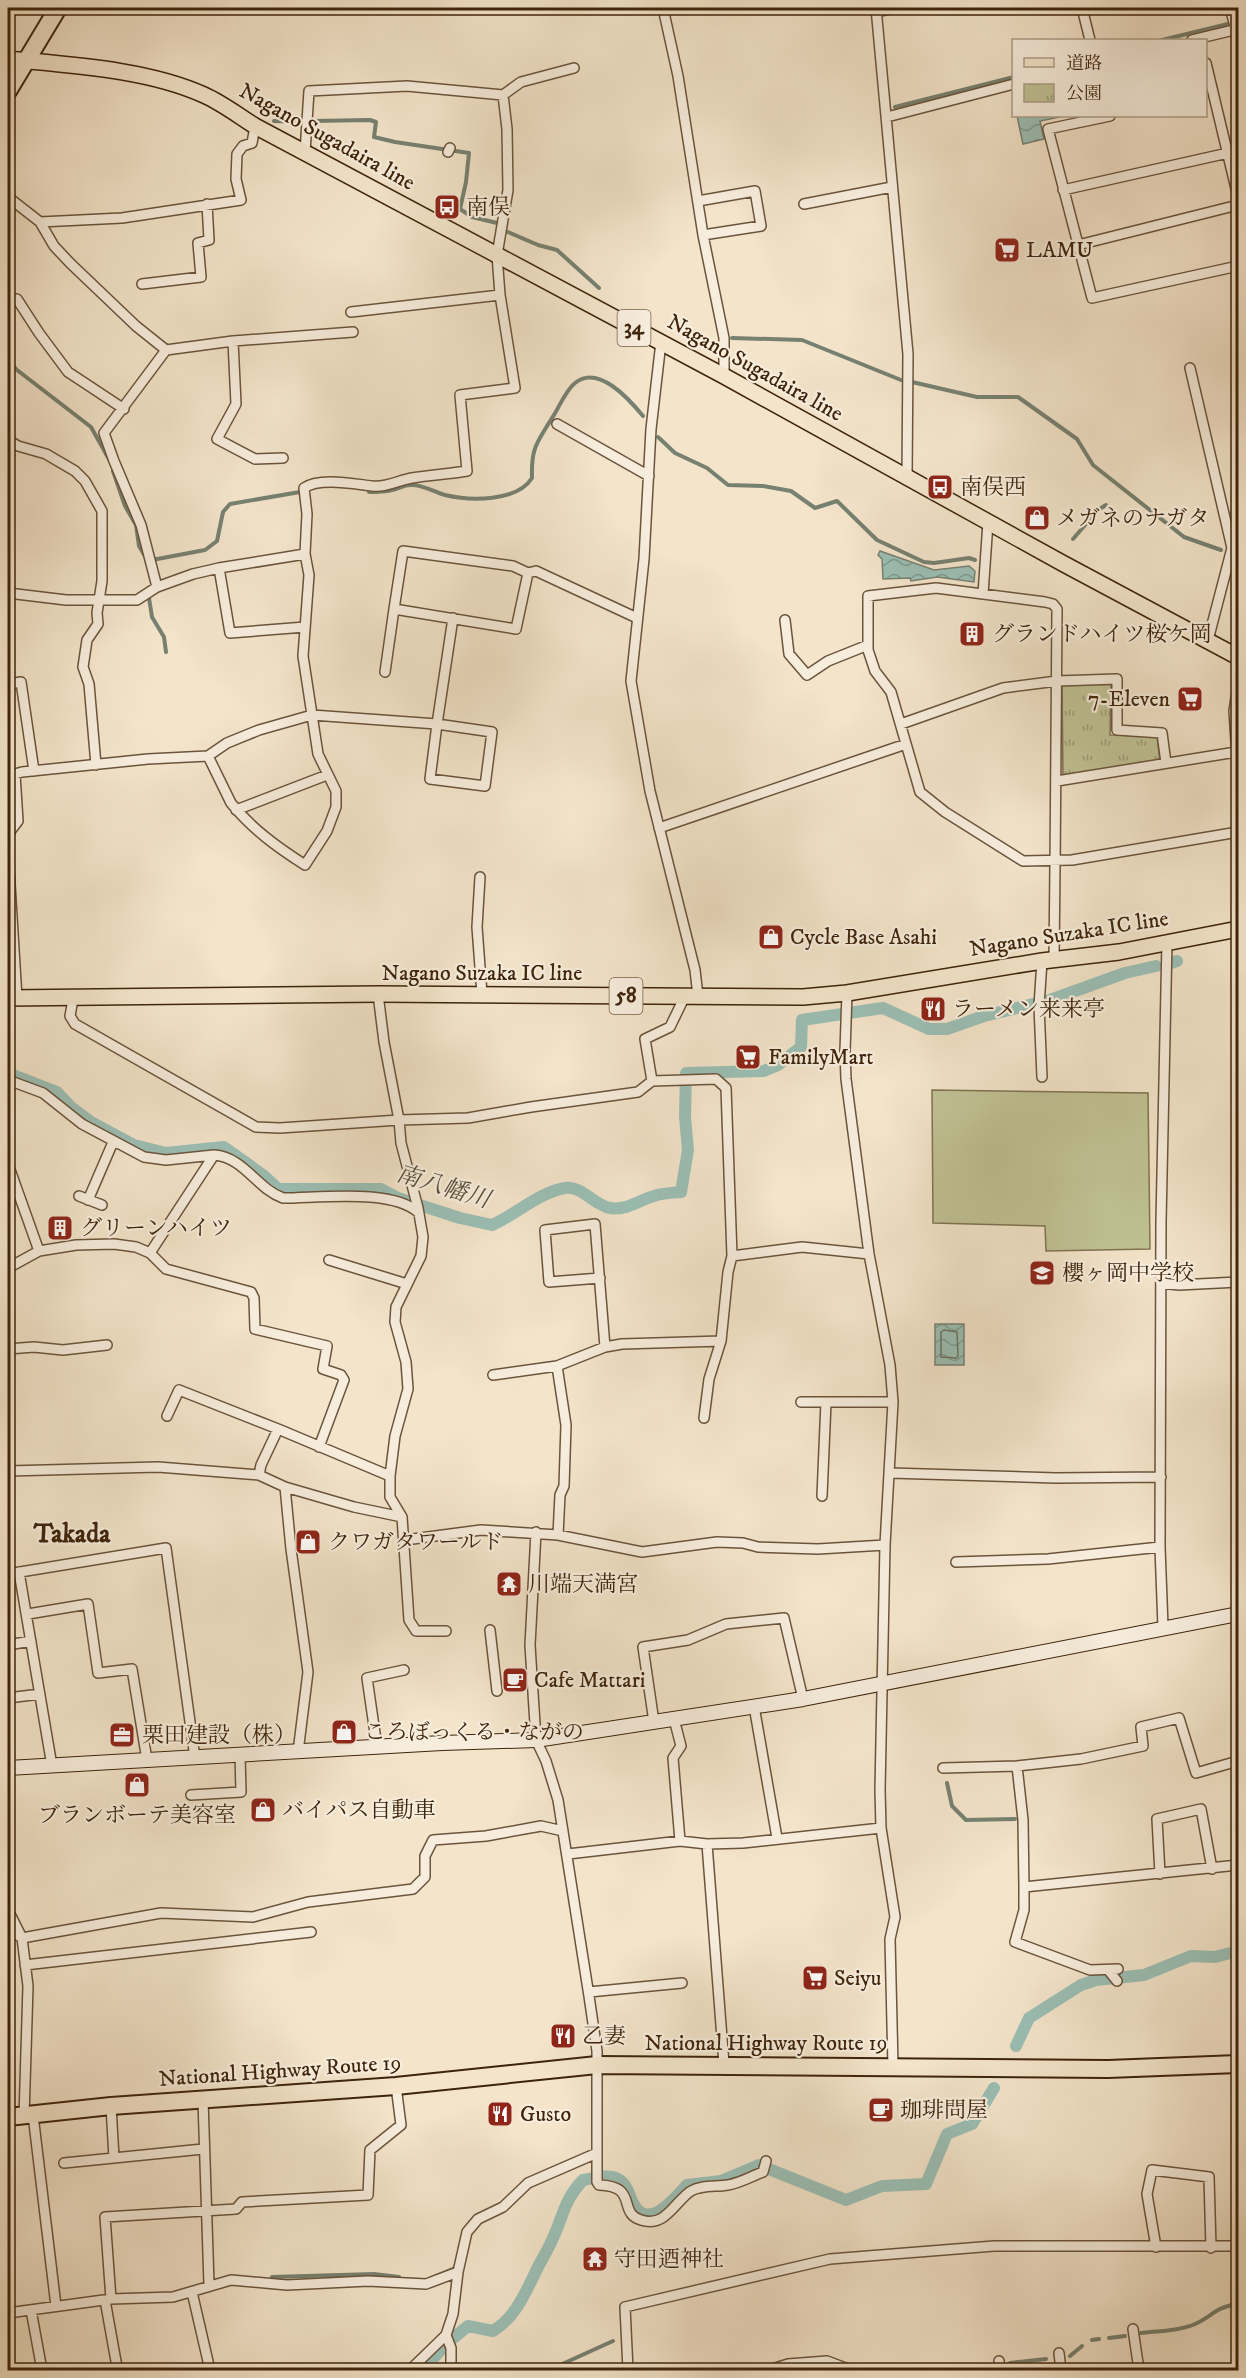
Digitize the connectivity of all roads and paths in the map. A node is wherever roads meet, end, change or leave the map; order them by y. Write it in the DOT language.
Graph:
graph roads {
  1 [pos="58,8"];
  2 [pos="663,8"];
  3 [pos="895,8"];
  4 [pos="1082,8"];
  5 [pos="1230,8"];
  6 [pos="877,10"];
  7 [pos="1238,30"];
  8 [pos="1090,39"];
  9 [pos="1201,39"];
  10 [pos="8,59"];
  11 [pos="26,61"];
  12 [pos="574,68"];
  13 [pos="1207,73"];
  14 [pos="1012,85"];
  15 [pos="8,91"];
  16 [pos="1209,93"];
  17 [pos="503,95"];
  18 [pos="886,117"];
  19 [pos="1104,117"];
  20 [pos="255,126"];
  21 [pos="305,152"];
  22 [pos="1227,153"];
  23 [pos="892,187"];
  24 [pos="1063,190"];
  25 [pos="8,197"];
  26 [pos="1239,197"];
  27 [pos="698,201"];
  28 [pos="207,204"];
  29 [pos="804,204"];
  30 [pos="1239,205"];
  31 [pos="40,222"];
  32 [pos="703,235"];
  33 [pos="1078,245"];
  34 [pos="497,255"];
  35 [pos="1239,266"];
  36 [pos="142,284"];
  37 [pos="500,295"];
  38 [pos="17,299"];
  39 [pos="351,312"];
  40 [pos="353,332"];
  41 [pos="233,341"];
  42 [pos="661,342"];
  43 [pos="166,350"];
  44 [pos="1190,368"];
  45 [pos="724,376"];
  46 [pos="124,409"];
  47 [pos="557,424"];
  48 [pos="8,440"];
  49 [pos="283,458"];
  50 [pos="649,476"];
  51 [pos="907,476"];
  52 [pos="988,522"];
  53 [pos="305,554"];
  54 [pos="219,568"];
  55 [pos="528,573"];
  56 [pos="157,587"];
  57 [pos="8,593"];
  58 [pos="983,594"];
  59 [pos="100,598"];
  60 [pos="394,609"];
  61 [pos="453,618"];
  62 [pos="637,618"];
  63 [pos="785,620"];
  64 [pos="305,627"];
  65 [pos="1208,640"];
  66 [pos="868,645"];
  67 [pos="1239,657"];
  68 [pos="385,672"];
  69 [pos="1057,681"];
  70 [pos="8,684"];
  71 [pos="1239,686"];
  72 [pos="312,715"];
  73 [pos="437,724"];
  74 [pos="901,724"];
  75 [pos="906,744"];
  76 [pos="1236,752"];
  77 [pos="208,756"];
  78 [pos="1166,764"];
  79 [pos="96,765"];
  80 [pos="34,771"];
  81 [pos="1239,772"];
  82 [pos="327,775"];
  83 [pos="1057,781"];
  84 [pos="236,810"];
  85 [pos="659,828"];
  86 [pos="1239,832"];
  87 [pos="8,834"];
  88 [pos="8,851"];
  89 [pos="1055,860"];
  90 [pos="480,877"];
  91 [pos="1239,929"];
  92 [pos="1167,942"];
  93 [pos="1048,961"];
  94 [pos="847,993"];
  95 [pos="378,994"];
  96 [pos="482,994"];
  97 [pos="692,996"];
  98 [pos="12,998"];
  99 [pos="73,999"];
  100 [pos="1042,1077"];
  101 [pos="8,1080"];
  102 [pos="652,1081"];
  103 [pos="399,1119"];
  104 [pos="113,1142"];
  105 [pos="214,1155"];
  106 [pos="8,1164"];
  107 [pos="102,1205"];
  108 [pos="418,1206"];
  109 [pos="39,1251"];
  110 [pos="150,1253"];
  111 [pos="869,1254"];
  112 [pos="732,1256"];
  113 [pos="329,1260"];
  114 [pos="8,1268"];
  115 [pos="600,1278"];
  116 [pos="1239,1282"];
  117 [pos="1161,1283"];
  118 [pos="406,1284"];
  119 [pos="721,1341"];
  120 [pos="106,1345"];
  121 [pos="604,1347"];
  122 [pos="8,1349"];
  123 [pos="557,1366"];
  124 [pos="493,1375"];
  125 [pos="801,1402"];
  126 [pos="826,1402"];
  127 [pos="893,1402"];
  128 [pos="167,1416"];
  129 [pos="705,1418"];
  130 [pos="278,1429"];
  131 [pos="318,1447"];
  132 [pos="8,1471"];
  133 [pos="890,1473"];
  134 [pos="259,1475"];
  135 [pos="390,1476"];
  136 [pos="1161,1477"];
  137 [pos="285,1487"];
  138 [pos="822,1496"];
  139 [pos="402,1517"];
  140 [pos="537,1532"];
  141 [pos="558,1535"];
  142 [pos="405,1540"];
  143 [pos="885,1545"];
  144 [pos="1160,1547"];
  145 [pos="956,1562"];
  146 [pos="19,1572"];
  147 [pos="8,1574"];
  148 [pos="28,1614"];
  149 [pos="1238,1617"];
  150 [pos="1163,1627"];
  151 [pos="490,1630"];
  152 [pos="446,1631"];
  153 [pos="31,1641"];
  154 [pos="8,1645"];
  155 [pos="404,1670"];
  156 [pos="882,1684"];
  157 [pos="497,1691"];
  158 [pos="40,1694"];
  159 [pos="8,1698"];
  160 [pos="803,1699"];
  161 [pos="754,1706"];
  162 [pos="674,1719"];
  163 [pos="654,1722"];
  164 [pos="536,1740"];
  165 [pos="377,1747"];
  166 [pos="298,1752"];
  167 [pos="240,1755"];
  168 [pos="195,1758"];
  169 [pos="147,1760"];
  170 [pos="1239,1761"];
  171 [pos="52,1766"];
  172 [pos="1017,1766"];
  173 [pos="8,1768"];
  174 [pos="943,1768"];
  175 [pos="191,1795"];
  176 [pos="881,1828"];
  177 [pos="563,1831"];
  178 [pos="777,1838"];
  179 [pos="680,1841"];
  180 [pos="707,1844"];
  181 [pos="568,1854"];
  182 [pos="1239,1865"];
  183 [pos="1212,1869"];
  184 [pos="1160,1874"];
  185 [pos="1024,1887"];
  186 [pos="8,1910"];
  187 [pos="311,1932"];
  188 [pos="8,1934"];
  189 [pos="22,1938"];
  190 [pos="25,1965"];
  191 [pos="1114,1974"];
  192 [pos="682,1983"];
  193 [pos="589,1992"];
  194 [pos="724,2064"];
  195 [pos="1239,2064"];
  196 [pos="597,2065"];
  197 [pos="893,2066"];
  198 [pos="396,2086"];
  199 [pos="203,2100"];
  200 [pos="111,2106"];
  201 [pos="21,2116"];
  202 [pos="204,2149"];
  203 [pos="597,2153"];
  204 [pos="114,2158"];
  205 [pos="766,2161"];
  206 [pos="64,2163"];
  207 [pos="206,2211"];
  208 [pos="1239,2246"];
  209 [pos="1156,2247"];
  210 [pos="1211,2247"];
  211 [pos="458,2272"];
  212 [pos="209,2285"];
  213 [pos="192,2292"];
  214 [pos="108,2300"];
  215 [pos="57,2306"];
  216 [pos="31,2310"];
  217 [pos="8,2313"];
  218 [pos="1133,2329"];
  219 [pos="446,2335"];
  220 [pos="1059,2353"];
  221 [pos="117,2367"];
  222 [pos="42,2370"];
  223 [pos="210,2370"];
  224 [pos="410,2370"];
  225 [pos="451,2370"];
  226 [pos="628,2370"];
  227 [pos="768,2370"];
  228 [pos="851,2370"];
  229 [pos="1061,2370"];
  230 [pos="1139,2370"];
  1 -- 11 [label="highway"];
  2 -- 27 [label="street"];
  3 -- 6 [label="street"];
  4 -- 8 [label="street"];
  5 -- 7 [label="street"];
  6 -- 18 [label="street"];
  7 -- 9 [label="street"];
  10 -- 11 [label="main road, Nagano Sugadaira line / 34"];
  11 -- 15 [label="highway"];
  11 -- 20 [label="main road, Nagano Sugadaira line / 34"];
  12 -- 17 [label="street"];
  13 -- 16 [label="street"];
  14 -- 18 [label="street"];
  16 -- 22 [label="street"];
  17 -- 21 [label="street"];
  17 -- 34 [label="street"];
  18 -- 23 [label="street"];
  19 -- 24 [label="street"];
  20 -- 21 [label="main road, Nagano Sugadaira line / 34"];
  20 -- 28 [label="street"];
  21 -- 34 [label="main road, Nagano Sugadaira line / 34"];
  22 -- 24 [label="street"];
  22 -- 26 [label="street"];
  23 -- 29 [label="street"];
  23 -- 51 [label="street"];
  24 -- 33 [label="street"];
  25 -- 31 [label="street"];
  27 -- 32 [label="street"];
  27 -- 32 [label="street"];
  28 -- 31 [label="street"];
  28 -- 36 [label="street"];
  30 -- 33 [label="street"];
  31 -- 43 [label="street"];
  32 -- 45 [label="street"];
  33 -- 35 [label="street"];
  34 -- 37 [label="street"];
  34 -- 42 [label="main road, Nagano Sugadaira line / 34"];
  37 -- 39 [label="street"];
  37 -- 53 [label="street"];
  38 -- 46 [label="street"];
  40 -- 41 [label="street"];
  41 -- 43 [label="street"];
  41 -- 49 [label="street"];
  42 -- 45 [label="main road, Nagano Sugadaira line / 34"];
  42 -- 50 [label="street"];
  43 -- 46 [label="street"];
  44 -- 65 [label="street"];
  45 -- 51 [label="main road, Nagano Sugadaira line / 34"];
  46 -- 56 [label="street"];
  47 -- 50 [label="street"];
  48 -- 59 [label="street"];
  50 -- 62 [label="street"];
  51 -- 52 [label="main road, Nagano Sugadaira line / 34"];
  52 -- 58 [label="street"];
  52 -- 65 [label="main road, Nagano Sugadaira line / 34"];
  53 -- 54 [label="street"];
  53 -- 64 [label="street"];
  54 -- 56 [label="street"];
  54 -- 64 [label="street"];
  55 -- 60 [label="street"];
  55 -- 61 [label="street"];
  55 -- 62 [label="street"];
  56 -- 59 [label="street"];
  57 -- 59 [label="street"];
  58 -- 66 [label="street"];
  58 -- 69 [label="street"];
  59 -- 79 [label="street"];
  60 -- 61 [label="street"];
  60 -- 68 [label="street"];
  61 -- 73 [label="street"];
  62 -- 85 [label="street"];
  63 -- 66 [label="street"];
  64 -- 72 [label="street"];
  65 -- 67 [label="main road, Nagano Sugadaira line / 34"];
  66 -- 74 [label="street"];
  69 -- 74 [label="street"];
  69 -- 78 [label="street"];
  69 -- 83 [label="street"];
  70 -- 80 [label="street"];
  71 -- 76 [label="street"];
  72 -- 73 [label="street"];
  72 -- 77 [label="street"];
  72 -- 82 [label="street"];
  73 -- 73 [label="street"];
  74 -- 75 [label="street"];
  75 -- 85 [label="street"];
  75 -- 89 [label="street"];
  76 -- 78 [label="street"];
  76 -- 81 [label="street"];
  77 -- 79 [label="street"];
  77 -- 84 [label="street"];
  78 -- 83 [label="street"];
  79 -- 80 [label="street"];
  80 -- 87 [label="street"];
  82 -- 84 [label="street"];
  82 -- 84 [label="street"];
  83 -- 89 [label="street"];
  85 -- 97 [label="street"];
  86 -- 89 [label="street"];
  88 -- 98 [label="street"];
  89 -- 93 [label="street"];
  90 -- 96 [label="street"];
  91 -- 92 [label="main road, Nagano Suzaka IC line / 58"];
  92 -- 93 [label="main road, Nagano Suzaka IC line / 58"];
  92 -- 117 [label="street"];
  93 -- 94 [label="main road, Nagano Suzaka IC line / 58"];
  93 -- 100 [label="street"];
  94 -- 97 [label="main road, Nagano Suzaka IC line / 58"];
  94 -- 111 [label="street"];
  95 -- 96 [label="main road, Nagano Suzaka IC line / 58"];
  95 -- 99 [label="main road, Nagano Suzaka IC line / 58"];
  95 -- 103 [label="street"];
  96 -- 97 [label="main road, Nagano Suzaka IC line / 58"];
  97 -- 102 [label="street"];
  98 -- 99 [label="main road, Nagano Suzaka IC line / 58"];
  99 -- 103 [label="street"];
  101 -- 104 [label="street"];
  102 -- 103 [label="street"];
  102 -- 112 [label="street"];
  103 -- 108 [label="street"];
  104 -- 105 [label="street"];
  104 -- 107 [label="street"];
  105 -- 108 [label="street"];
  105 -- 110 [label="street"];
  106 -- 109 [label="street"];
  108 -- 118 [label="street"];
  109 -- 110 [label="street"];
  109 -- 114 [label="street"];
  110 -- 131 [label="street"];
  111 -- 112 [label="street"];
  111 -- 127 [label="street"];
  112 -- 119 [label="street"];
  113 -- 118 [label="street"];
  115 -- 115 [label="street"];
  115 -- 121 [label="street"];
  116 -- 117 [label="street"];
  117 -- 136 [label="street"];
  118 -- 135 [label="street"];
  119 -- 121 [label="street"];
  119 -- 129 [label="street"];
  120 -- 122 [label="street"];
  121 -- 123 [label="street"];
  123 -- 124 [label="street"];
  123 -- 141 [label="street"];
  125 -- 126 [label="street"];
  126 -- 127 [label="street"];
  126 -- 138 [label="street"];
  127 -- 133 [label="street"];
  128 -- 130 [label="street"];
  130 -- 131 [label="street"];
  130 -- 134 [label="street"];
  131 -- 135 [label="street"];
  132 -- 134 [label="street"];
  133 -- 136 [label="street"];
  133 -- 143 [label="street"];
  134 -- 137 [label="street"];
  135 -- 139 [label="street"];
  136 -- 144 [label="street"];
  137 -- 139 [label="street"];
  137 -- 166 [label="street"];
  139 -- 142 [label="street"];
  140 -- 141 [label="street"];
  140 -- 142 [label="street"];
  140 -- 164 [label="street"];
  141 -- 143 [label="street"];
  142 -- 152 [label="street"];
  143 -- 156 [label="street"];
  144 -- 145 [label="street"];
  144 -- 150 [label="street"];
  146 -- 147 [label="street"];
  146 -- 148 [label="street"];
  146 -- 168 [label="street"];
  148 -- 153 [label="street"];
  148 -- 169 [label="street"];
  149 -- 150 [label="street"];
  150 -- 156 [label="street"];
  151 -- 157 [label="street"];
  153 -- 154 [label="street"];
  153 -- 158 [label="street"];
  155 -- 165 [label="street"];
  156 -- 160 [label="street"];
  156 -- 176 [label="street"];
  158 -- 159 [label="street"];
  158 -- 171 [label="street"];
  160 -- 161 [label="street"];
  160 -- 163 [label="street"];
  161 -- 162 [label="street"];
  161 -- 178 [label="street"];
  162 -- 163 [label="street"];
  162 -- 179 [label="street"];
  163 -- 164 [label="street"];
  164 -- 165 [label="street"];
  164 -- 177 [label="street"];
  165 -- 166 [label="street"];
  166 -- 167 [label="street"];
  167 -- 168 [label="street"];
  167 -- 175 [label="street"];
  168 -- 169 [label="street"];
  169 -- 171 [label="street"];
  170 -- 172 [label="street"];
  171 -- 173 [label="street"];
  172 -- 174 [label="street"];
  172 -- 185 [label="street"];
  176 -- 178 [label="street"];
  176 -- 197 [label="street"];
  177 -- 181 [label="street"];
  177 -- 189 [label="street"];
  178 -- 180 [label="street"];
  179 -- 180 [label="street"];
  179 -- 181 [label="street"];
  180 -- 194 [label="street"];
  181 -- 193 [label="street"];
  182 -- 183 [label="street"];
  183 -- 184 [label="street"];
  183 -- 184 [label="street"];
  184 -- 185 [label="street"];
  185 -- 191 [label="street"];
  186 -- 189 [label="street"];
  187 -- 190 [label="street"];
  188 -- 189 [label="street"];
  189 -- 190 [label="street"];
  190 -- 201 [label="street"];
  192 -- 193 [label="street"];
  193 -- 196 [label="street"];
  194 -- 196 [label="highway, National Highway Route 19"];
  194 -- 197 [label="highway, National Highway Route 19"];
  195 -- 197 [label="highway, National Highway Route 19"];
  196 -- 198 [label="highway, National Highway Route 19"];
  196 -- 203 [label="street"];
  198 -- 199 [label="highway, National Highway Route 19"];
  198 -- 207 [label="street"];
  199 -- 200 [label="highway, National Highway Route 19"];
  199 -- 202 [label="street"];
  200 -- 201 [label="highway, National Highway Route 19"];
  200 -- 204 [label="street"];
  201 -- 215 [label="street"];
  202 -- 204 [label="street"];
  202 -- 207 [label="street"];
  203 -- 205 [label="street"];
  203 -- 211 [label="street"];
  204 -- 206 [label="street"];
  207 -- 212 [label="street"];
  207 -- 214 [label="street"];
  208 -- 210 [label="street"];
  209 -- 210 [label="street"];
  209 -- 210 [label="street"];
  209 -- 226 [label="street"];
  211 -- 212 [label="street"];
  211 -- 219 [label="street"];
  212 -- 213 [label="street"];
  213 -- 214 [label="street"];
  213 -- 223 [label="street"];
  214 -- 215 [label="street"];
  214 -- 221 [label="street"];
  215 -- 216 [label="street"];
  216 -- 217 [label="street"];
  216 -- 222 [label="street"];
  218 -- 230 [label="street"];
  219 -- 224 [label="street"];
  219 -- 225 [label="street"];
  220 -- 229 [label="street"];
  227 -- 228 [label="street"];
}
